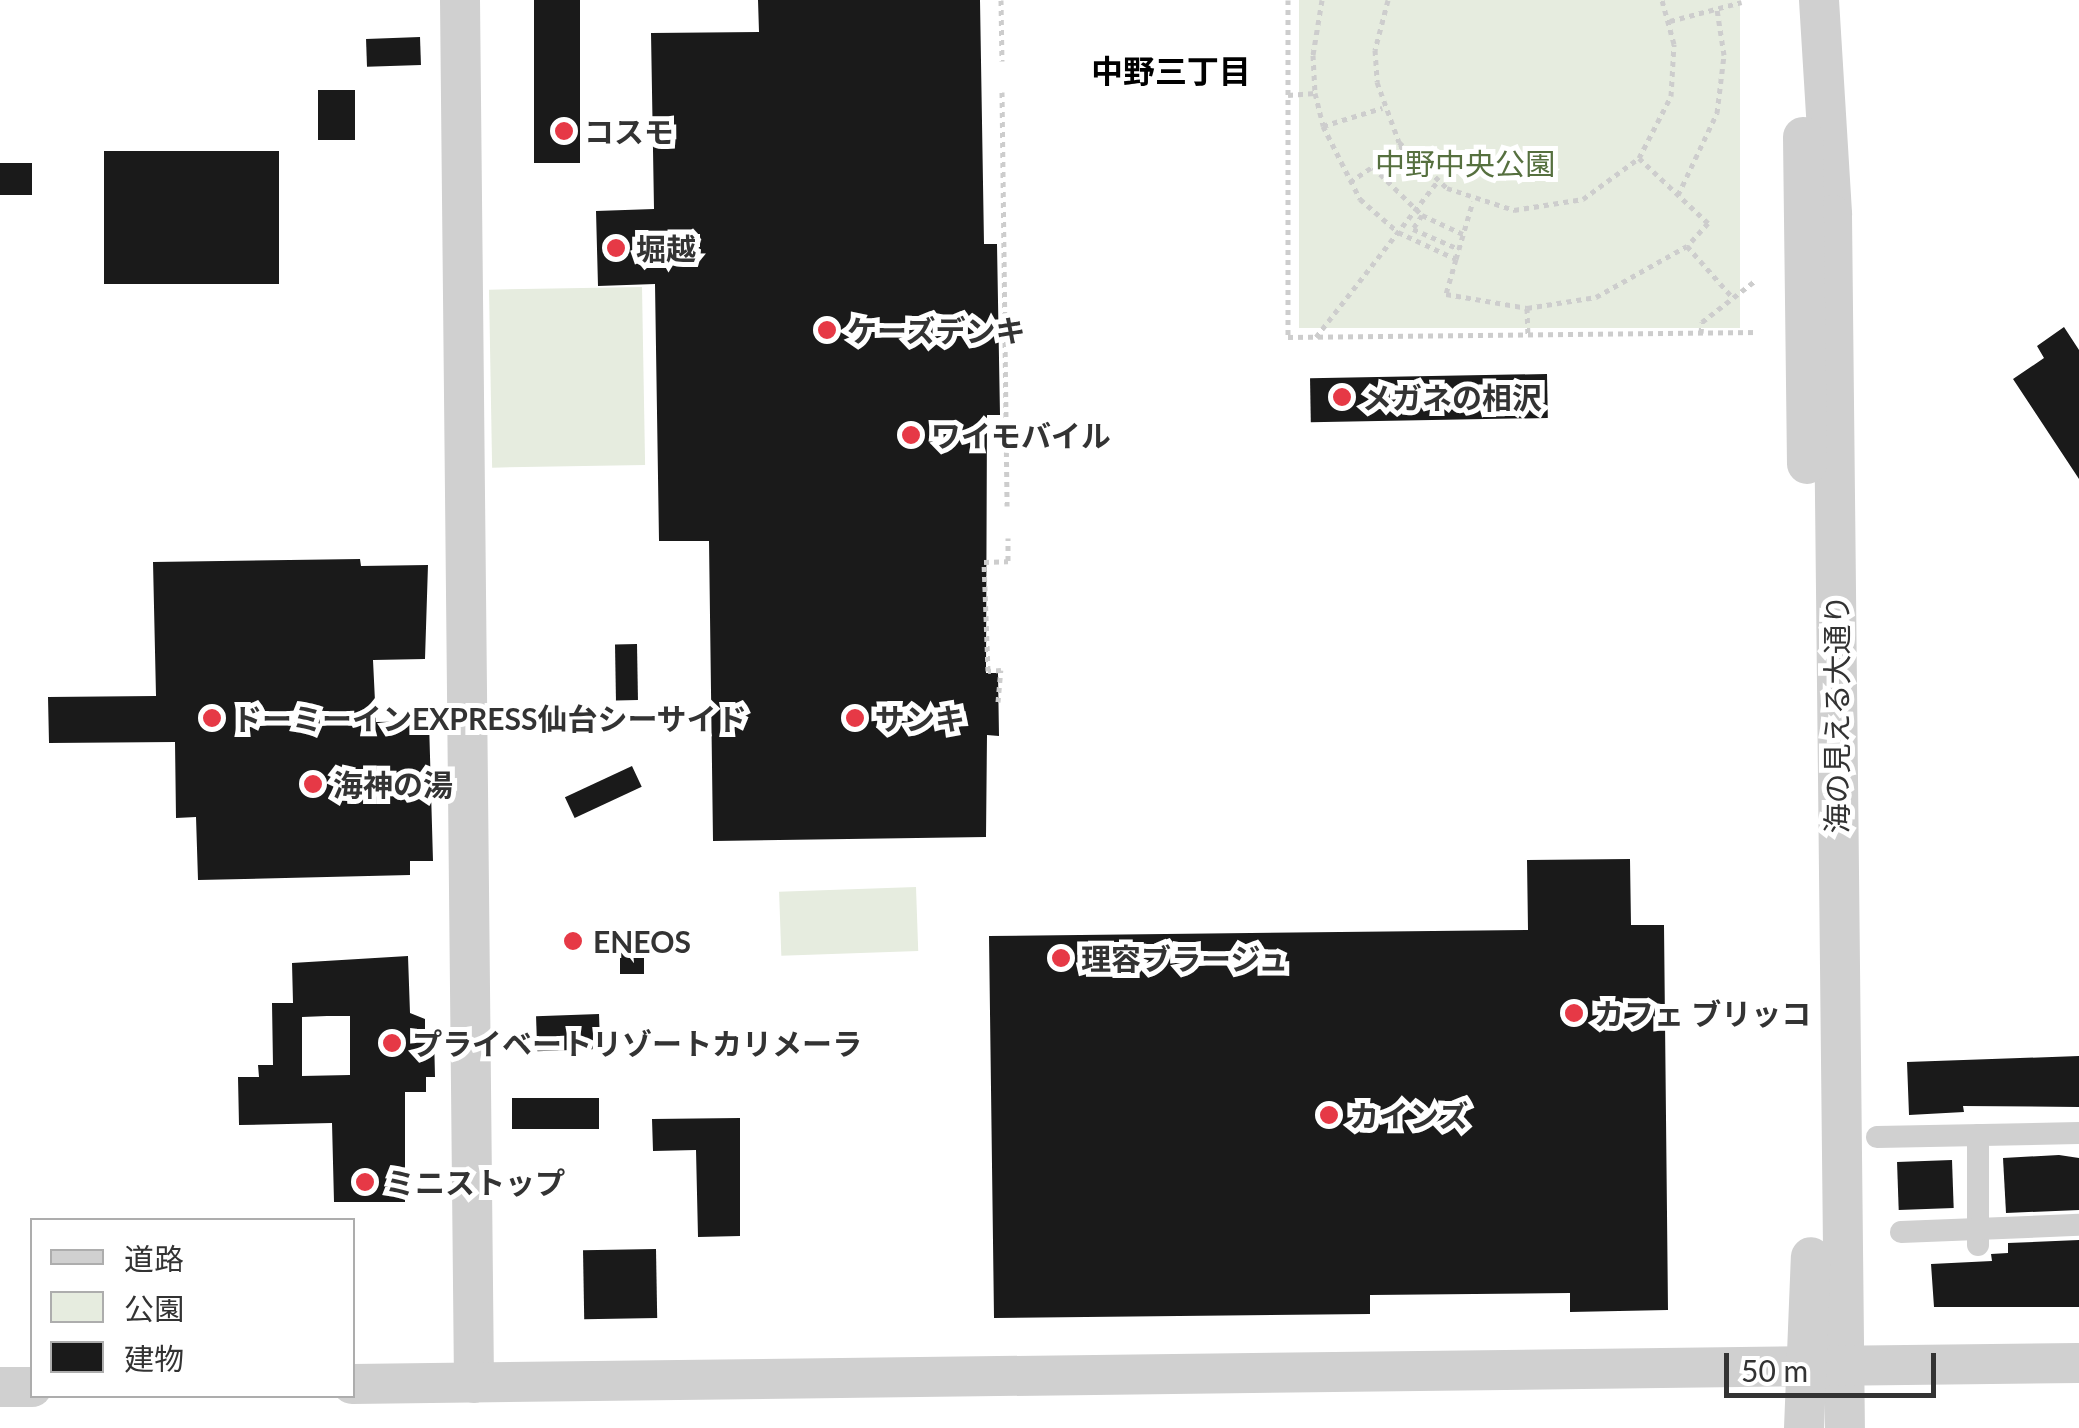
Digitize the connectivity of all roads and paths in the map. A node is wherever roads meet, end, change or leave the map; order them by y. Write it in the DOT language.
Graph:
graph roads {
  1 [pos="460,0"];
  2 [pos="1001,0"];
  3 [pos="1288,0"];
  4 [pos="1322,0"];
  5 [pos="1388,0"];
  6 [pos="1662,0"];
  7 [pos="1793,0"];
  8 [pos="1819,0"];
  9 [pos="1739,2"];
  10 [pos="1717,10"];
  11 [pos="1670,21"];
  12 [pos="1002,61"];
  13 [pos="1002,92"];
  14 [pos="1315,93"];
  15 [pos="1288,95"];
  16 [pos="1383,107"];
  17 [pos="1323,126"];
  18 [pos="1403,146"];
  19 [pos="1639,158"];
  20 [pos="1373,167"];
  21 [pos="1438,181"];
  22 [pos="1350,182"];
  23 [pos="1678,194"];
  24 [pos="1473,201"];
  25 [pos="1416,209"];
  26 [pos="1422,215"];
  27 [pos="1398,232"];
  28 [pos="1464,234"];
  29 [pos="1686,246"];
  30 [pos="1459,249"];
  31 [pos="1456,259"];
  32 [pos="1756,280"];
  33 [pos="1732,298"];
  34 [pos="1527,308"];
  35 [pos="1758,332"];
  36 [pos="1701,333"];
  37 [pos="1528,335"];
  38 [pos="1316,337"];
  39 [pos="1008,506"];
  40 [pos="1008,538"];
  41 [pos="998,702"];
  42 [pos="2079,1133"];
  43 [pos="1978,1135"];
  44 [pos="1877,1137"];
  45 [pos="2079,1225"];
  46 [pos="1902,1232"];
  47 [pos="1978,1236"];
  48 [pos="2079,1362"];
  49 [pos="1825,1366"];
  50 [pos="474,1383"];
  51 [pos="355,1384"];
  52 [pos="0,1387"];
  53 [pos="30,1387"];
  54 [pos="1804,1428"];
  55 [pos="1845,1428"];
  1 -- 50 [label="street"];
  2 -- 12 [label="path"];
  3 -- 15 [label="path"];
  4 -- 14 [label="path"];
  5 -- 16 [label="path"];
  6 -- 11 [label="path"];
  7 -- 49 [label="street"];
  8 -- 49 [label="street, 海の見える大通り"];
  9 -- 10 [label="path"];
  10 -- 11 [label="path"];
  10 -- 23 [label="path"];
  11 -- 19 [label="path"];
  13 -- 39 [label="path"];
  14 -- 15 [label="path"];
  14 -- 17 [label="path"];
  15 -- 38 [label="path"];
  16 -- 17 [label="path"];
  16 -- 18 [label="path"];
  17 -- 22 [label="path"];
  18 -- 20 [label="path"];
  18 -- 21 [label="path"];
  19 -- 23 [label="path"];
  19 -- 24 [label="path"];
  20 -- 22 [label="path"];
  20 -- 25 [label="path"];
  21 -- 24 [label="path"];
  21 -- 25 [label="path"];
  22 -- 27 [label="path"];
  23 -- 29 [label="path"];
  24 -- 28 [label="path"];
  25 -- 26 [label="path"];
  25 -- 27 [label="path"];
  26 -- 28 [label="path"];
  26 -- 30 [label="path"];
  27 -- 31 [label="path"];
  27 -- 38 [label="path"];
  28 -- 30 [label="path"];
  29 -- 33 [label="path"];
  29 -- 34 [label="path"];
  30 -- 31 [label="path"];
  31 -- 34 [label="path"];
  32 -- 33 [label="path"];
  33 -- 36 [label="path"];
  34 -- 37 [label="path"];
  35 -- 36 [label="path"];
  36 -- 37 [label="path"];
  37 -- 38 [label="path"];
  40 -- 41 [label="path"];
  42 -- 43 [label="street"];
  43 -- 44 [label="street"];
  43 -- 47 [label="street"];
  45 -- 47 [label="street"];
  46 -- 47 [label="street"];
  48 -- 49 [label="street"];
  49 -- 50 [label="street"];
  49 -- 54 [label="street"];
  49 -- 55 [label="street, 海の見える大通り"];
  50 -- 51 [label="street"];
  52 -- 53 [label="street"];
}
